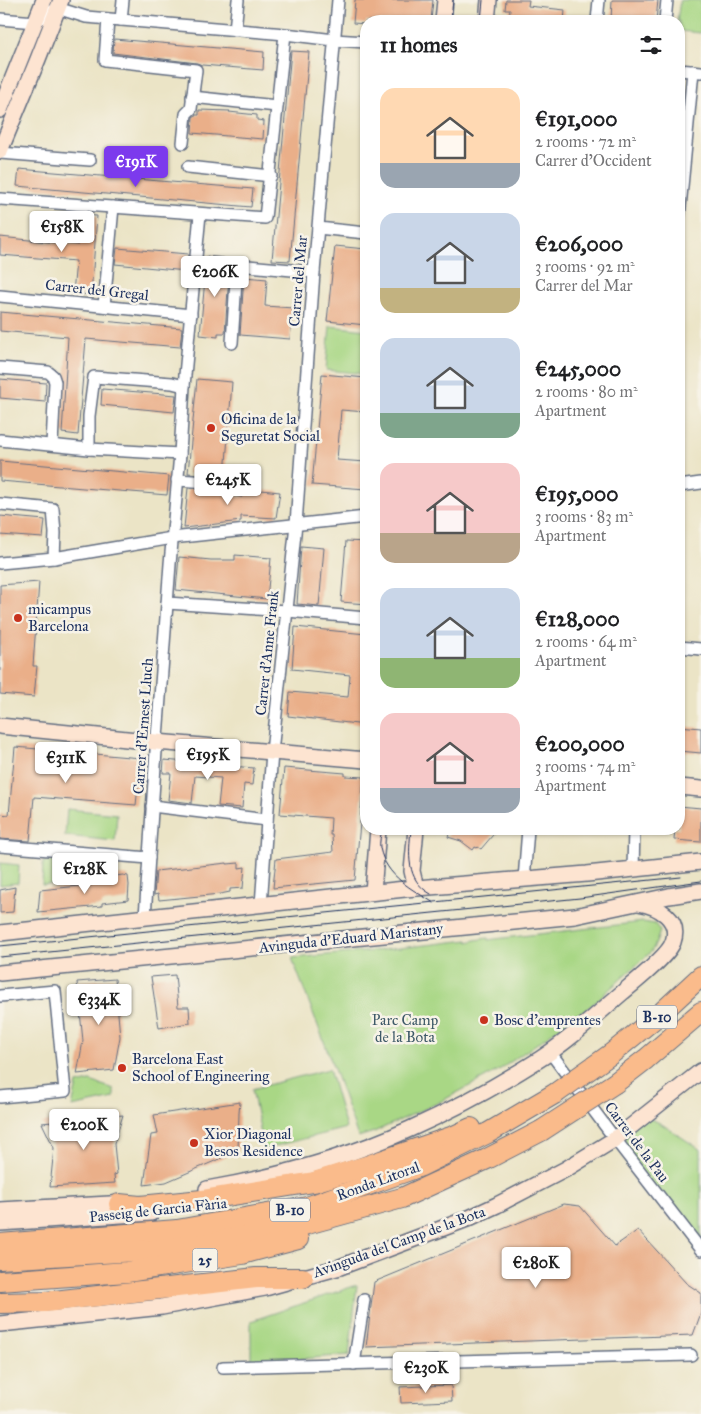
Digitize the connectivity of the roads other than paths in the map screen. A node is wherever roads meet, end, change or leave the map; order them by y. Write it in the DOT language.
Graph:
graph roads {
  1 [pos="44,0"];
  2 [pos="123,0"];
  3 [pos="238,0"];
  4 [pos="338,0"];
  5 [pos="445,0"];
  6 [pos="489,0"];
  7 [pos="599,0"];
  8 [pos="667,0"];
  9 [pos="59,4"];
  10 [pos="444,15"];
  11 [pos="488,15"];
  12 [pos="598,15"];
  13 [pos="666,15"];
  14 [pos="0,19"];
  15 [pos="108,19"];
  16 [pos="121,20"];
  17 [pos="35,22"];
  18 [pos="235,30"];
  19 [pos="285,34"];
  20 [pos="334,40"];
  21 [pos="360,42"];
  22 [pos="697,72"];
  23 [pos="192,97"];
  24 [pos="278,106"];
  25 [pos="0,110"];
  26 [pos="183,143"];
  27 [pos="0,152"];
  28 [pos="90,160"];
  29 [pos="188,168"];
  30 [pos="685,169"];
  31 [pos="271,176"];
  32 [pos="0,199"];
  33 [pos="113,207"];
  34 [pos="200,214"];
  35 [pos="318,228"];
  36 [pos="360,233"];
  37 [pos="314,272"];
  38 [pos="0,296"];
  39 [pos="104,306"];
  40 [pos="191,315"];
  41 [pos="232,343"];
  42 [pos="0,368"];
  43 [pos="184,386"];
  44 [pos="0,440"];
  45 [pos="52,445"];
  46 [pos="89,449"];
  47 [pos="180,454"];
  48 [pos="177,480"];
  49 [pos="701,483"];
  50 [pos="224,484"];
  51 [pos="685,485"];
  52 [pos="0,504"];
  53 [pos="360,518"];
  54 [pos="296,524"];
  55 [pos="172,538"];
  56 [pos="54,558"];
  57 [pos="0,564"];
  58 [pos="167,603"];
  59 [pos="286,611"];
  60 [pos="360,617"];
  61 [pos="685,648"];
  62 [pos="701,649"];
  63 [pos="0,726"];
  64 [pos="156,742"];
  65 [pos="272,752"];
  66 [pos="360,759"];
  67 [pos="685,788"];
  68 [pos="701,789"];
  69 [pos="152,806"];
  70 [pos="267,820"];
  71 [pos="378,835"];
  72 [pos="415,835"];
  73 [pos="528,835"];
  74 [pos="634,835"];
  75 [pos="0,846"];
  76 [pos="149,858"];
  77 [pos="701,862"];
  78 [pos="633,869"];
  79 [pos="524,880"];
  80 [pos="416,888"];
  81 [pos="701,891"];
  82 [pos="373,892"];
  83 [pos="639,903"];
  84 [pos="260,905"];
  85 [pos="146,917"];
  86 [pos="0,933"];
  87 [pos="0,973"];
  88 [pos="701,976"];
  89 [pos="0,996"];
  90 [pos="701,1012"];
  91 [pos="550,1052"];
  92 [pos="701,1071"];
  93 [pos="556,1093"];
  94 [pos="0,1097"];
  95 [pos="615,1139"];
  96 [pos="314,1182"];
  97 [pos="402,1198"];
  98 [pos="120,1204"];
  99 [pos="0,1210"];
  100 [pos="0,1223"];
  101 [pos="0,1244"];
  102 [pos="701,1250"];
  103 [pos="0,1260"];
  104 [pos="303,1278"];
  105 [pos="0,1281"];
  106 [pos="364,1300"];
  107 [pos="0,1303"];
  108 [pos="0,1324"];
  109 [pos="691,1355"];
  110 [pos="354,1364"];
  111 [pos="223,1368"];
  1 -- 17 [label="main road"];
  2 -- 16 [label="street"];
  3 -- 18 [label="street"];
  4 -- 20 [label="street, Carrer del Mar"];
  5 -- 10 [label="main road"];
  6 -- 11 [label="main road"];
  7 -- 12 [label="street"];
  8 -- 13 [label="street"];
  9 -- 15 [label="street"];
  9 -- 17 [label="street"];
  9 -- 27 [label="main road"];
  14 -- 17 [label="street"];
  15 -- 16 [label="street"];
  15 -- 23 [label="street"];
  16 -- 18 [label="street"];
  17 -- 25 [label="main road"];
  18 -- 19 [label="street"];
  19 -- 20 [label="street"];
  19 -- 24 [label="street"];
  20 -- 21 [label="street"];
  20 -- 35 [label="street, Carrer del Mar"];
  22 -- 30 [label="street"];
  23 -- 24 [label="street"];
  23 -- 26 [label="street"];
  24 -- 31 [label="street"];
  27 -- 28 [label="street"];
  29 -- 31 [label="street"];
  31 -- 34 [label="street"];
  32 -- 33 [label="street"];
  33 -- 34 [label="street"];
  33 -- 39 [label="street"];
  34 -- 40 [label="street"];
  35 -- 36 [label="street"];
  35 -- 37 [label="street, Carrer del Mar"];
  37 -- 41 [label="street"];
  37 -- 54 [label="street, Carrer del Mar"];
  38 -- 39 [label="street, Carrer del Gregal"];
  39 -- 40 [label="street, Carrer del Gregal"];
  40 -- 43 [label="street"];
  42 -- 45 [label="street"];
  43 -- 46 [label="street"];
  43 -- 47 [label="street"];
  44 -- 45 [label="street"];
  45 -- 46 [label="street"];
  46 -- 47 [label="street"];
  47 -- 48 [label="street"];
  48 -- 50 [label="street"];
  48 -- 55 [label="street"];
  49 -- 51 [label="street"];
  52 -- 56 [label="street"];
  53 -- 54 [label="street"];
  54 -- 55 [label="street"];
  54 -- 59 [label="street, Carrer d'Anne Frank"];
  55 -- 56 [label="street"];
  55 -- 58 [label="street, Carrer d'Ernest Lluch"];
  56 -- 57 [label="street"];
  58 -- 59 [label="street"];
  58 -- 64 [label="street, Carrer d'Ernest Lluch"];
  59 -- 60 [label="street"];
  59 -- 65 [label="street, Carrer d'Anne Frank"];
  61 -- 62 [label="street"];
  63 -- 64 [label="main road"];
  64 -- 65 [label="main road"];
  64 -- 69 [label="street, Carrer d'Ernest Lluch"];
  65 -- 66 [label="main road"];
  65 -- 70 [label="street, Carrer d'Anne Frank"];
  67 -- 68 [label="main road"];
  69 -- 70 [label="street"];
  69 -- 76 [label="street, Carrer d'Ernest Lluch"];
  70 -- 84 [label="street, Carrer d'Anne Frank"];
  71 -- 82 [label="main road"];
  72 -- 80 [label="main road"];
  73 -- 79 [label="street"];
  74 -- 78 [label="street"];
  75 -- 76 [label="street"];
  76 -- 85 [label="street, Carrer d'Ernest Lluch"];
  77 -- 78 [label="main road"];
  78 -- 79 [label="main road"];
  79 -- 80 [label="main road"];
  80 -- 82 [label="main road"];
  81 -- 83 [label="main road, Avinguda d'Eduard Maristany"];
  82 -- 84 [label="main road"];
  83 -- 87 [label="main road, Avinguda d'Eduard Maristany"];
  83 -- 91 [label="main road"];
  84 -- 85 [label="main road"];
  85 -- 86 [label="main road"];
  88 -- 93 [label="highway, Ronda Litoral / B-10, bridge"];
  89 -- 94 [label="street"];
  90 -- 97 [label="highway, Ronda Litoral / B-10, bridge"];
  91 -- 95 [label="street, Carrer de la Pau"];
  91 -- 98 [label="main road"];
  92 -- 95 [label="main road, Avinguda del Camp de la Bota"];
  93 -- 96 [label="highway"];
  93 -- 101 [label="highway, Ronda Litoral / B-10"];
  95 -- 102 [label="street, Carrer de la Pau"];
  95 -- 104 [label="main road, Avinguda del Camp de la Bota"];
  96 -- 98 [label="highway"];
  96 -- 100 [label="main road, Passeig de Garcia Fària"];
  97 -- 103 [label="highway, Ronda Litoral / B-10"];
  97 -- 105 [label="highway, 25"];
  98 -- 99 [label="main road"];
  104 -- 107 [label="highway"];
  104 -- 108 [label="main road, Avinguda del Camp de la Bota"];
  106 -- 110 [label="street"];
  109 -- 110 [label="street"];
  110 -- 111 [label="street"];
}
